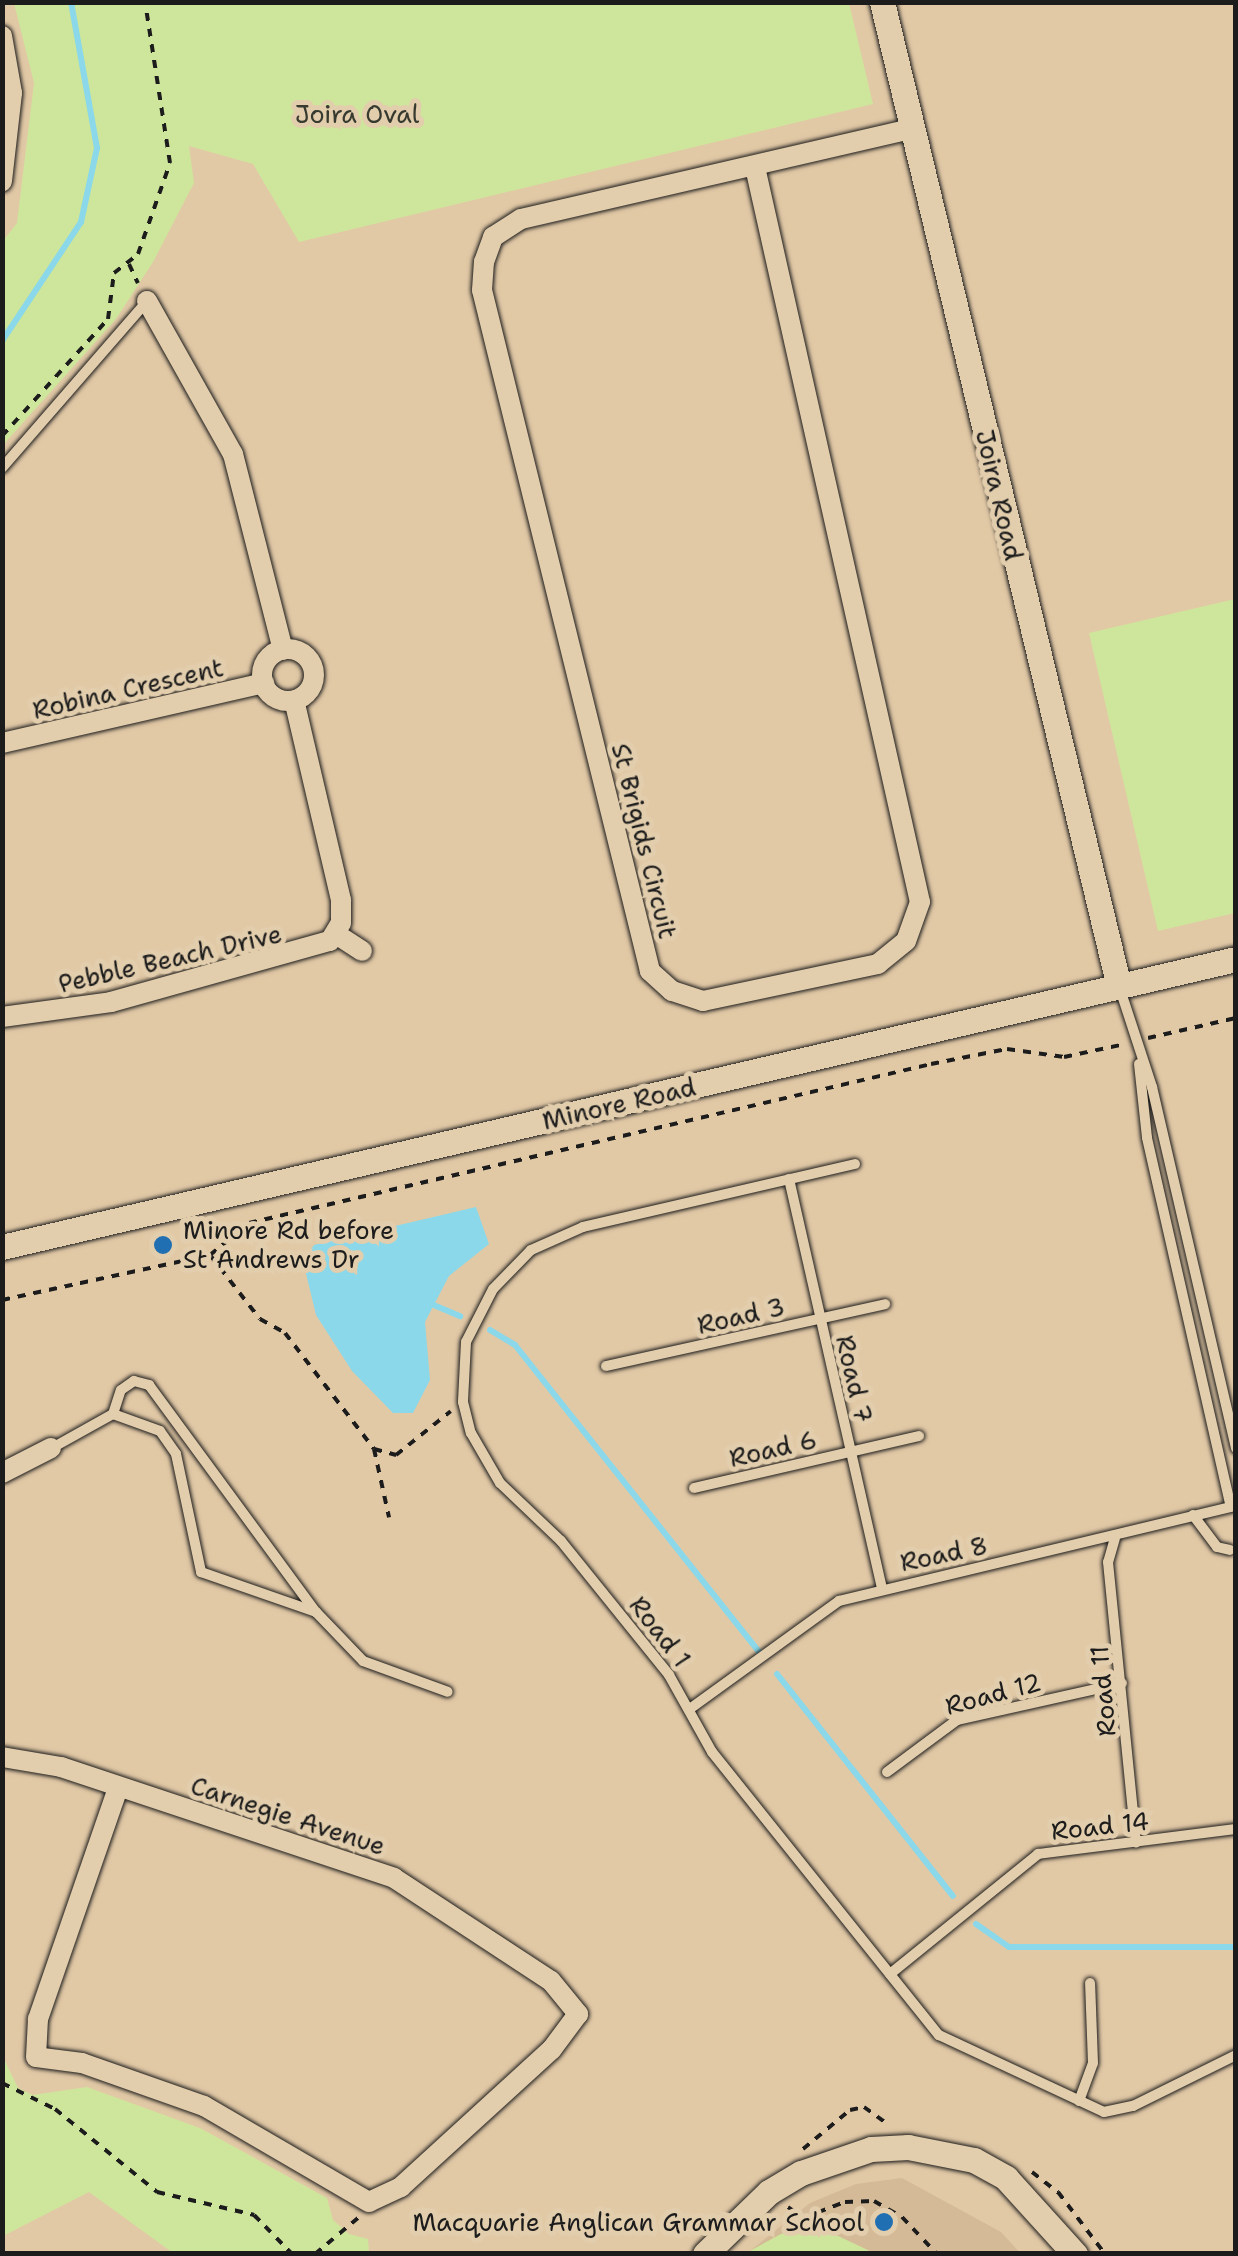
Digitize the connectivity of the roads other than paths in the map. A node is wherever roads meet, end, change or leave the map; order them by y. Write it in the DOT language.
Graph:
graph roads {
  1 [pos="882,2"];
  2 [pos="2,36"];
  3 [pos="912,128"];
  4 [pos="754,167"];
  5 [pos="2,181"];
  6 [pos="147,301"];
  7 [pos="2,468"];
  8 [pos="283,650"];
  9 [pos="264,683"];
  10 [pos="294,700"];
  11 [pos="2,744"];
  12 [pos="336,934"];
  13 [pos="362,951"];
  14 [pos="1236,959"];
  15 [pos="1119,987"];
  16 [pos="5,1020"];
  17 [pos="1140,1061"];
  18 [pos="1164,1135"];
  19 [pos="1147,1138"];
  20 [pos="855,1164"];
  21 [pos="790,1180"];
  22 [pos="2,1247"];
  23 [pos="885,1304"];
  24 [pos="820,1318"];
  25 [pos="606,1366"];
  26 [pos="113,1414"];
  27 [pos="919,1436"];
  28 [pos="51,1448"];
  29 [pos="1236,1448"];
  30 [pos="850,1451"];
  31 [pos="2,1473"];
  32 [pos="694,1488"];
  33 [pos="1234,1507"];
  34 [pos="1192,1515"];
  35 [pos="1115,1538"];
  36 [pos="1230,1550"];
  37 [pos="882,1588"];
  38 [pos="316,1612"];
  39 [pos="1122,1683"];
  40 [pos="448,1692"];
  41 [pos="691,1708"];
  42 [pos="2,1757"];
  43 [pos="887,1772"];
  44 [pos="118,1788"];
  45 [pos="1236,1829"];
  46 [pos="1136,1843"];
  47 [pos="890,1974"];
  48 [pos="1090,1983"];
  49 [pos="1236,2055"];
  50 [pos="1079,2101"];
  51 [pos="705,2254"];
  52 [pos="1075,2254"];
  1 -- 3 [label="street, Joira Road"];
  2 -- 5 [label="street"];
  3 -- 4 [label="street, St Brigids Circuit"];
  3 -- 15 [label="street, Joira Road"];
  4 -- 4 [label="street, St Brigids Circuit"];
  6 -- 7 [label="lane"];
  6 -- 8 [label="street"];
  8 -- 9 [label="street"];
  8 -- 10 [label="street"];
  9 -- 10 [label="street"];
  9 -- 11 [label="street, Robina Crescent"];
  10 -- 12 [label="street"];
  12 -- 13 [label="street"];
  12 -- 16 [label="street, Pebble Beach Drive"];
  14 -- 15 [label="street, Minore Road"];
  15 -- 17 [label="lane"];
  15 -- 22 [label="street, Minore Road"];
  17 -- 18 [label="lane"];
  17 -- 19 [label="lane"];
  18 -- 19 [label="lane"];
  18 -- 29 [label="lane"];
  19 -- 33 [label="lane"];
  20 -- 21 [label="lane, Road 1"];
  21 -- 24 [label="lane, Road 7"];
  21 -- 41 [label="lane, Road 1"];
  23 -- 24 [label="lane, Road 3"];
  24 -- 25 [label="lane, Road 3"];
  24 -- 30 [label="lane, Road 7"];
  26 -- 28 [label="lane"];
  26 -- 38 [label="lane"];
  26 -- 38 [label="lane"];
  27 -- 30 [label="lane, Road 6"];
  28 -- 31 [label="street"];
  30 -- 32 [label="lane, Road 6"];
  30 -- 37 [label="lane, Road 7"];
  33 -- 34 [label="lane, Road 8"];
  34 -- 35 [label="lane, Road 8"];
  34 -- 36 [label="lane"];
  35 -- 37 [label="lane, Road 8"];
  35 -- 39 [label="lane, Road 11"];
  37 -- 41 [label="lane, Road 8"];
  38 -- 40 [label="lane"];
  39 -- 43 [label="lane, Road 12"];
  39 -- 46 [label="lane, Road 11"];
  41 -- 47 [label="lane, Road 1"];
  42 -- 44 [label="street, Carnegie Avenue"];
  44 -- 44 [label="street, Carnegie Avenue"];
  45 -- 46 [label="lane, Road 14"];
  46 -- 47 [label="lane, Road 14"];
  47 -- 50 [label="lane, Road 1"];
  48 -- 50 [label="lane"];
  49 -- 50 [label="lane, Road 1"];
  51 -- 52 [label="street"];
}
